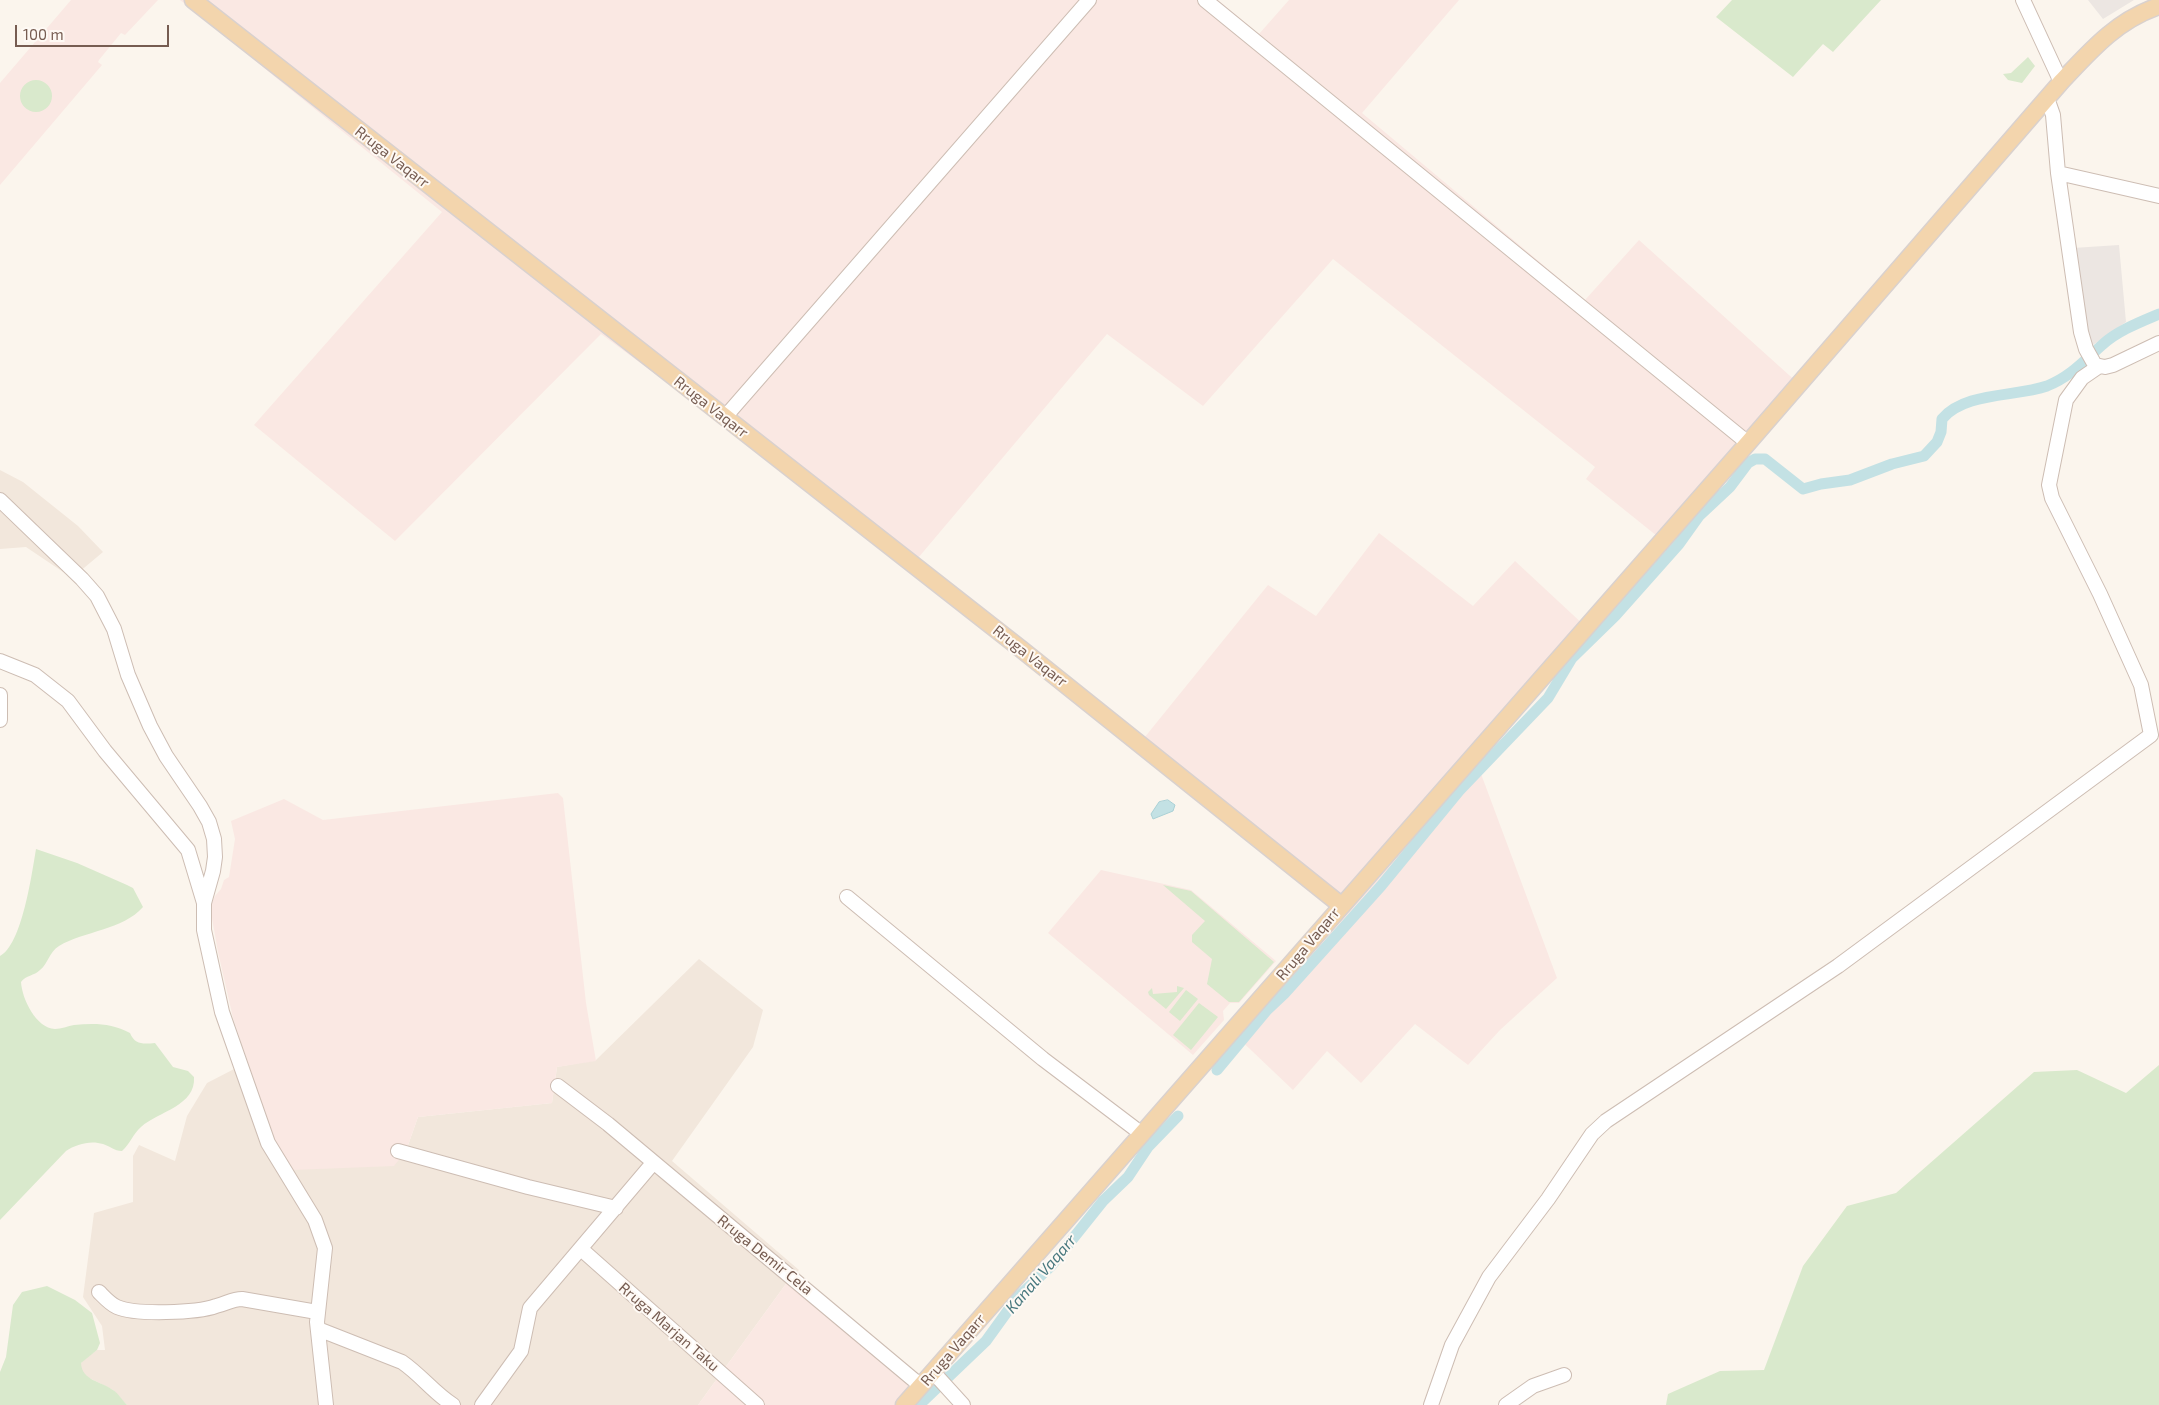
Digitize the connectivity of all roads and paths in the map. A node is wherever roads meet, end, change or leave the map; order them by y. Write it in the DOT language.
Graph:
graph roads {
  1 [pos="193,0"];
  2 [pos="1089,0"];
  3 [pos="1205,0"];
  4 [pos="2024,0"];
  5 [pos="2159,6"];
  6 [pos="2061,82"];
  7 [pos="2047,98"];
  8 [pos="2058,173"];
  9 [pos="2159,196"];
  10 [pos="2159,343"];
  11 [pos="2096,364"];
  12 [pos="725,417"];
  13 [pos="1748,442"];
  14 [pos="0,500"];
  15 [pos="0,662"];
  16 [pos="0,695"];
  17 [pos="0,720"];
  18 [pos="2157,731"];
  19 [pos="847,897"];
  20 [pos="204,904"];
  21 [pos="1342,906"];
  22 [pos="558,1086"];
  23 [pos="1142,1134"];
  24 [pos="398,1151"];
  25 [pos="653,1163"];
  26 [pos="616,1208"];
  27 [pos="581,1250"];
  28 [pos="99,1292"];
  29 [pos="317,1312"];
  30 [pos="318,1329"];
  31 [pos="1564,1376"];
  32 [pos="939,1379"];
  33 [pos="921,1386"];
  34 [pos="326,1405"];
  35 [pos="453,1405"];
  36 [pos="482,1405"];
  37 [pos="757,1405"];
  38 [pos="904,1405"];
  39 [pos="964,1405"];
  40 [pos="1431,1405"];
  41 [pos="1506,1405"];
  1 -- 12 [label="main road, Rruga Vaqarr"];
  2 -- 12 [label="street"];
  3 -- 13 [label="street"];
  4 -- 6 [label="street"];
  5 -- 6 [label="main road"];
  6 -- 7 [label="main road"];
  7 -- 8 [label="street"];
  7 -- 13 [label="main road"];
  8 -- 9 [label="street"];
  8 -- 11 [label="street"];
  10 -- 11 [label="street"];
  11 -- 18 [label="street"];
  12 -- 21 [label="main road, Rruga Vaqarr"];
  13 -- 21 [label="main road"];
  14 -- 20 [label="street"];
  15 -- 20 [label="street"];
  16 -- 17 [label="street"];
  18 -- 40 [label="street"];
  19 -- 23 [label="street"];
  20 -- 29 [label="street"];
  21 -- 23 [label="main road, Rruga Vaqarr"];
  22 -- 25 [label="street, Rruga Demir Cela"];
  23 -- 32 [label="main road, Rruga Vaqarr"];
  24 -- 26 [label="street"];
  25 -- 26 [label="street"];
  25 -- 33 [label="street, Rruga Demir Cela"];
  26 -- 27 [label="street"];
  27 -- 36 [label="street"];
  27 -- 37 [label="street, Rruga Marjan Taku"];
  28 -- 29 [label="street"];
  29 -- 30 [label="street"];
  30 -- 34 [label="street"];
  30 -- 35 [label="street"];
  31 -- 41 [label="street"];
  32 -- 33 [label="main road, Rruga Vaqarr"];
  32 -- 39 [label="street"];
  33 -- 38 [label="main road, Rruga Vaqarr"];
}
